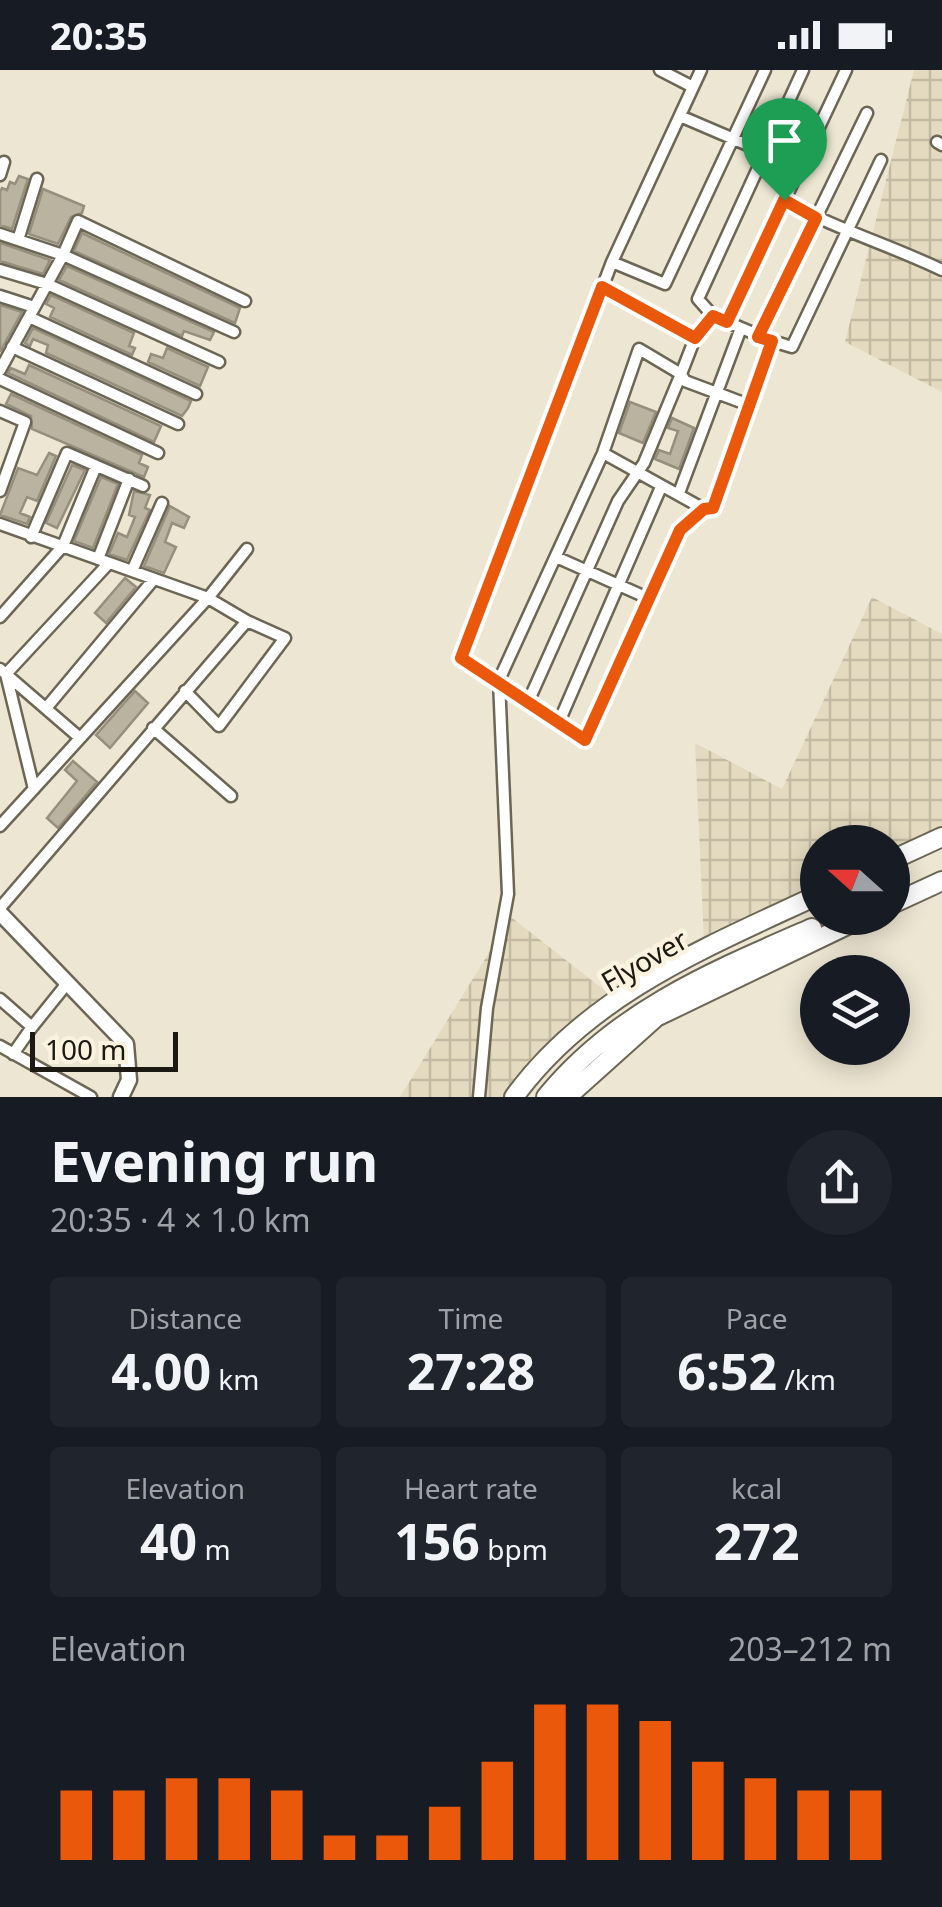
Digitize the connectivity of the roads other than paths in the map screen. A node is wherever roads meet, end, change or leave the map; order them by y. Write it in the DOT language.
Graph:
graph roads {
  1 [pos="660,70"];
  2 [pos="701,70"];
  3 [pos="765,70"];
  4 [pos="803,70"];
  5 [pos="846,70"];
  6 [pos="693,87"];
  7 [pos="867,114"];
  8 [pos="680,116"];
  9 [pos="733,137"];
  10 [pos="764,152"];
  11 [pos="880,160"];
  12 [pos="4,162"];
  13 [pos="0,175"];
  14 [pos="36,179"];
  15 [pos="784,200"];
  16 [pos="816,218"];
  17 [pos="847,232"];
  18 [pos="0,234"];
  19 [pos="18,240"];
  20 [pos="63,255"];
  21 [pos="612,262"];
  22 [pos="0,270"];
  23 [pos="942,270"];
  24 [pos="47,284"];
  25 [pos="602,287"];
  26 [pos="0,296"];
  27 [pos="245,301"];
  28 [pos="32,312"];
  29 [pos="713,316"];
  30 [pos="727,322"];
  31 [pos="740,328"];
  32 [pos="234,332"];
  33 [pos="0,335"];
  34 [pos="758,337"];
  35 [pos="695,338"];
  36 [pos="772,341"];
  37 [pos="14,343"];
  38 [pos="219,362"];
  39 [pos="0,370"];
  40 [pos="681,374"];
  41 [pos="0,379"];
  42 [pos="196,394"];
  43 [pos="717,394"];
  44 [pos="749,405"];
  45 [pos="0,411"];
  46 [pos="178,424"];
  47 [pos="158,453"];
  48 [pos="604,453"];
  49 [pos="96,466"];
  50 [pos="638,473"];
  51 [pos="129,479"];
  52 [pos="144,486"];
  53 [pos="661,487"];
  54 [pos="0,491"];
  55 [pos="679,493"];
  56 [pos="162,504"];
  57 [pos="704,509"];
  58 [pos="0,524"];
  59 [pos="31,536"];
  60 [pos="63,546"];
  61 [pos="247,549"];
  62 [pos="556,556"];
  63 [pos="104,561"];
  64 [pos="132,571"];
  65 [pos="587,572"];
  66 [pos="154,579"];
  67 [pos="620,585"];
  68 [pos="208,598"];
  69 [pos="650,599"];
  70 [pos="0,617"];
  71 [pos="247,621"];
  72 [pos="3,671"];
  73 [pos="499,680"];
  74 [pos="185,691"];
  75 [pos="529,700"];
  76 [pos="47,707"];
  77 [pos="559,722"];
  78 [pos="153,728"];
  79 [pos="80,738"];
  80 [pos="34,789"];
  81 [pos="231,796"];
  82 [pos="0,826"];
  83 [pos="942,837"];
  84 [pos="942,847"];
  85 [pos="910,852"];
  86 [pos="910,862"];
  87 [pos="942,870"];
  88 [pos="942,881"];
  89 [pos="910,884"];
  90 [pos="910,896"];
  91 [pos="800,903"];
  92 [pos="0,910"];
  93 [pos="800,913"];
  94 [pos="800,933"];
  95 [pos="827,935"];
  96 [pos="65,986"];
  97 [pos="0,999"];
  98 [pos="32,1027"];
  99 [pos="0,1046"];
  100 [pos="14,1054"];
  101 [pos="91,1097"];
  102 [pos="121,1097"];
  103 [pos="479,1097"];
  104 [pos="514,1097"];
  105 [pos="522,1097"];
  106 [pos="546,1097"];
  107 [pos="568,1097"];
  1 -- 6 [label="street"];
  2 -- 6 [label="street"];
  3 -- 9 [label="street"];
  4 -- 10 [label="street"];
  5 -- 15 [label="street"];
  6 -- 8 [label="street"];
  7 -- 16 [label="street"];
  8 -- 9 [label="street"];
  8 -- 21 [label="street"];
  9 -- 10 [label="street"];
  9 -- 21 [label="street"];
  10 -- 29 [label="street"];
  11 -- 17 [label="street"];
  12 -- 13 [label="street"];
  14 -- 19 [label="street"];
  15 -- 16 [label="street"];
  15 -- 30 [label="street"];
  16 -- 17 [label="street"];
  16 -- 34 [label="street"];
  17 -- 23 [label="street"];
  17 -- 36 [label="street"];
  18 -- 19 [label="street"];
  19 -- 20 [label="street"];
  20 -- 24 [label="street"];
  20 -- 27 [label="street"];
  20 -- 32 [label="street"];
  21 -- 25 [label="street"];
  22 -- 24 [label="street"];
  24 -- 28 [label="street"];
  24 -- 38 [label="street"];
  25 -- 35 [label="street"];
  25 -- 73 [label="street"];
  26 -- 28 [label="street"];
  28 -- 37 [label="street"];
  28 -- 42 [label="street"];
  29 -- 30 [label="street"];
  29 -- 35 [label="street"];
  30 -- 31 [label="street"];
  31 -- 34 [label="street"];
  31 -- 43 [label="street"];
  33 -- 37 [label="street"];
  34 -- 36 [label="street"];
  35 -- 40 [label="street"];
  36 -- 44 [label="street"];
  37 -- 39 [label="street"];
  37 -- 46 [label="street"];
  40 -- 43 [label="street"];
  40 -- 48 [label="street"];
  40 -- 50 [label="street"];
  41 -- 47 [label="street"];
  43 -- 44 [label="street"];
  43 -- 55 [label="street"];
  44 -- 57 [label="street"];
  45 -- 54 [label="street"];
  48 -- 50 [label="street"];
  48 -- 62 [label="street"];
  49 -- 51 [label="street"];
  49 -- 59 [label="street"];
  49 -- 60 [label="street"];
  50 -- 53 [label="street"];
  50 -- 65 [label="street"];
  51 -- 52 [label="street"];
  51 -- 63 [label="street"];
  53 -- 55 [label="street"];
  53 -- 67 [label="street"];
  55 -- 57 [label="street"];
  56 -- 64 [label="street"];
  57 -- 69 [label="street"];
  58 -- 59 [label="street"];
  59 -- 60 [label="street"];
  60 -- 63 [label="street"];
  60 -- 70 [label="street"];
  61 -- 68 [label="street"];
  62 -- 65 [label="street"];
  62 -- 73 [label="street"];
  63 -- 64 [label="street"];
  63 -- 72 [label="street"];
  64 -- 66 [label="street"];
  65 -- 67 [label="street"];
  65 -- 75 [label="street"];
  66 -- 68 [label="street"];
  66 -- 76 [label="street"];
  67 -- 69 [label="street"];
  67 -- 77 [label="street"];
  68 -- 71 [label="street"];
  68 -- 79 [label="street"];
  69 -- 77 [label="street"];
  71 -- 74 [label="street"];
  71 -- 74 [label="street"];
  72 -- 76 [label="street"];
  72 -- 80 [label="street"];
  73 -- 75 [label="street"];
  73 -- 103 [label="street"];
  74 -- 78 [label="street"];
  75 -- 77 [label="street"];
  76 -- 79 [label="street"];
  78 -- 81 [label="street"];
  78 -- 92 [label="street"];
  79 -- 80 [label="street"];
  80 -- 82 [label="street"];
  83 -- 85 [label="highway"];
  84 -- 86 [label="highway"];
  87 -- 89 [label="highway"];
  88 -- 90 [label="highway"];
  91 -- 104 [label="highway"];
  92 -- 96 [label="street"];
  93 -- 105 [label="highway, Flyover"];
  94 -- 106 [label="highway, Flyover"];
  95 -- 107 [label="highway"];
  96 -- 98 [label="street"];
  96 -- 102 [label="street"];
  97 -- 98 [label="street"];
  98 -- 100 [label="street"];
  99 -- 100 [label="street"];
  100 -- 101 [label="street"];
}
